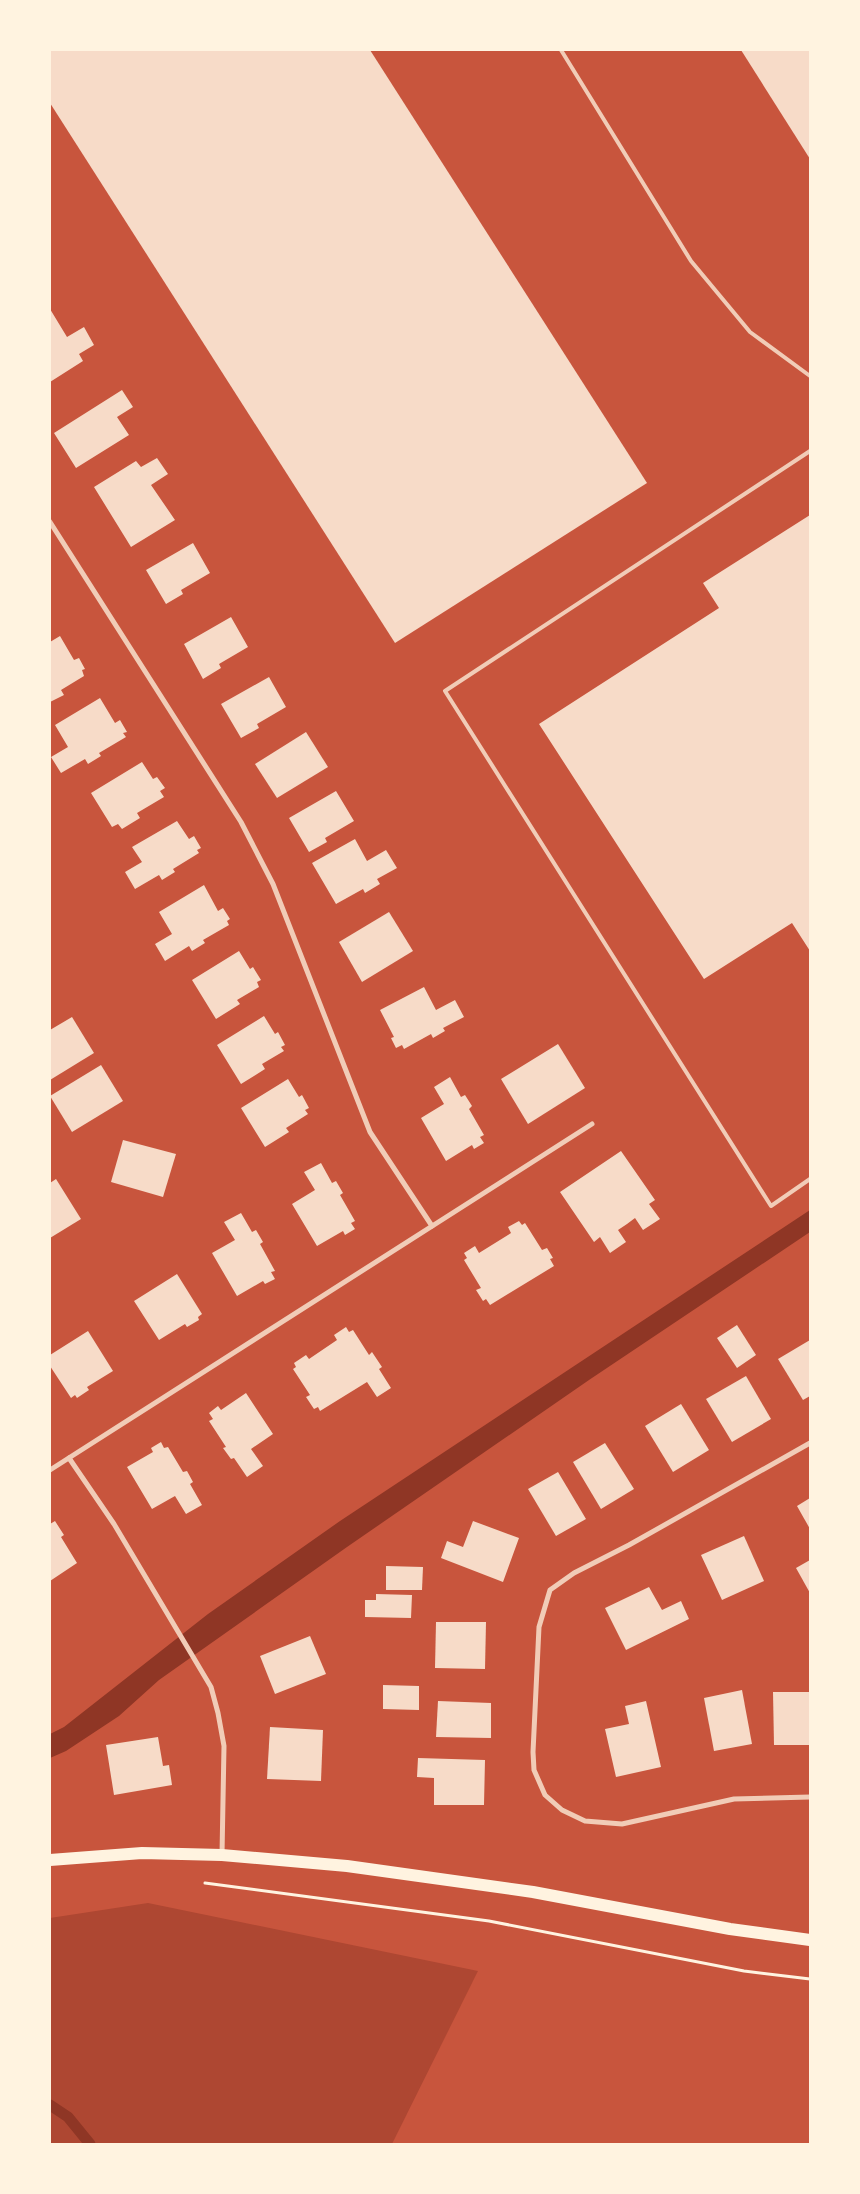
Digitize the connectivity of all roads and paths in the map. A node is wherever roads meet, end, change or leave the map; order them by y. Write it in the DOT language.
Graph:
graph roads {
  1 [pos="561,50"];
  2 [pos="810,376"];
  3 [pos="810,451"];
  4 [pos="50,522"];
  5 [pos="592,1124"];
  6 [pos="810,1179"];
  7 [pos="432,1226"];
  8 [pos="810,1443"];
  9 [pos="70,1458"];
  10 [pos="50,1470"];
  11 [pos="810,1797"];
  12 [pos="222,1855"];
  13 [pos="50,1860"];
  14 [pos="196,1881"];
  15 [pos="810,1940"];
  16 [pos="810,1979"];
  1 -- 2 [label="lane"];
  3 -- 6 [label="lane"];
  4 -- 7 [label="street"];
  5 -- 7 [label="street"];
  7 -- 9 [label="street"];
  8 -- 11 [label="street"];
  9 -- 10 [label="street"];
  9 -- 12 [label="street"];
  12 -- 13 [label="main road"];
  12 -- 15 [label="main road"];
  14 -- 16 [label="path"];
}
